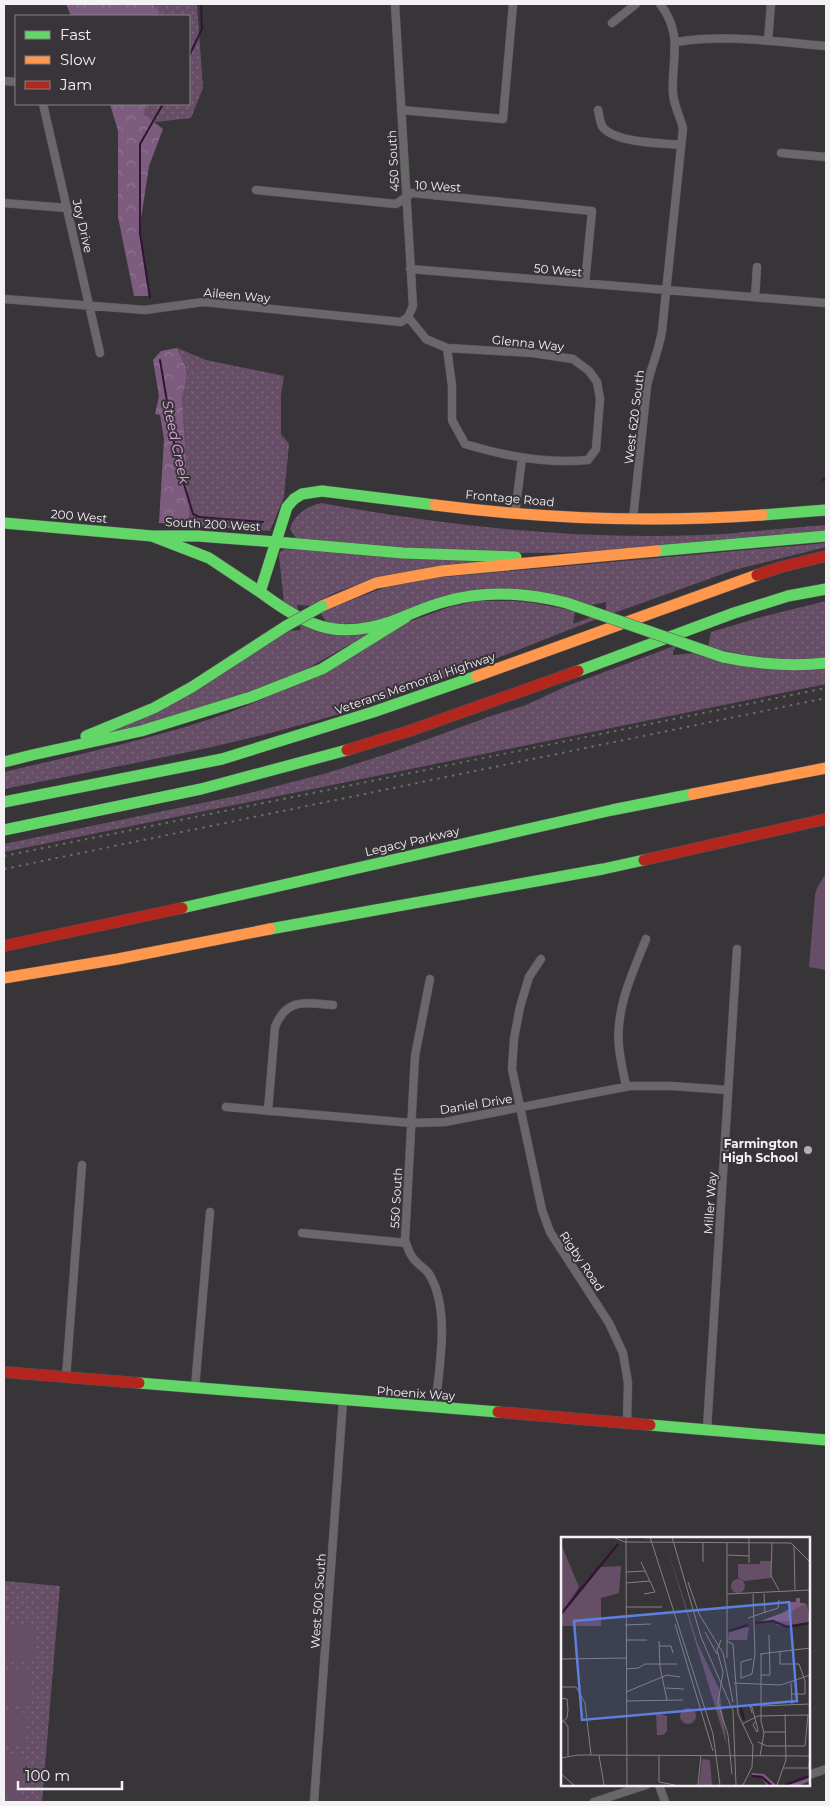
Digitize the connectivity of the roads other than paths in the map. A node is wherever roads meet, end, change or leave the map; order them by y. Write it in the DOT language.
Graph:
graph roads {
  1 [pos="395,4"];
  2 [pos="513,4"];
  3 [pos="636,4"];
  4 [pos="660,4"];
  5 [pos="771,4"];
  6 [pos="612,23"];
  7 [pos="768,41"];
  8 [pos="676,42"];
  9 [pos="826,46"];
  10 [pos="43,105"];
  11 [pos="401,110"];
  12 [pos="598,110"];
  13 [pos="681,145"];
  14 [pos="781,153"];
  15 [pos="826,157"];
  16 [pos="256,190"];
  17 [pos="406,198"];
  18 [pos="4,203"];
  19 [pos="67,208"];
  20 [pos="757,267"];
  21 [pos="410,269"];
  22 [pos="585,284"];
  23 [pos="666,290"];
  24 [pos="755,297"];
  25 [pos="4,299"];
  26 [pos="826,303"];
  27 [pos="90,306"];
  28 [pos="408,317"];
  29 [pos="447,348"];
  30 [pos="100,353"];
  31 [pos="522,458"];
  32 [pos="826,510"];
  33 [pos="515,514"];
  34 [pos="633,519"];
  35 [pos="4,523"];
  36 [pos="152,536"];
  37 [pos="826,536"];
  38 [pos="276,542"];
  39 [pos="826,556"];
  40 [pos="575,559"];
  41 [pos="826,589"];
  42 [pos="260,592"];
  43 [pos="406,617"];
  44 [pos="826,663"];
  45 [pos="32,755"];
  46 [pos="4,762"];
  47 [pos="826,768"];
  48 [pos="4,802"];
  49 [pos="826,819"];
  50 [pos="4,830"];
  51 [pos="646,939"];
  52 [pos="4,946"];
  53 [pos="737,949"];
  54 [pos="542,959"];
  55 [pos="4,978"];
  56 [pos="430,979"];
  57 [pos="333,1004"];
  58 [pos="626,1087"];
  59 [pos="728,1090"];
  60 [pos="226,1107"];
  61 [pos="520,1108"];
  62 [pos="268,1111"];
  63 [pos="412,1123"];
  64 [pos="82,1165"];
  65 [pos="210,1212"];
  66 [pos="302,1233"];
  67 [pos="406,1243"];
  68 [pos="4,1372"];
  69 [pos="66,1378"];
  70 [pos="195,1388"];
  71 [pos="343,1401"];
  72 [pos="435,1408"];
  73 [pos="628,1422"];
  74 [pos="707,1429"];
  75 [pos="826,1440"];
  76 [pos="826,1769"];
  77 [pos="810,1775"];
  78 [pos="643,1786"];
  79 [pos="659,1786"];
  80 [pos="314,1802"];
  81 [pos="594,1802"];
  82 [pos="665,1802"];
  1 -- 11 [label="street, 450 South"];
  2 -- 11 [label="street"];
  3 -- 6 [label="street"];
  4 -- 8 [label="street"];
  5 -- 7 [label="street"];
  7 -- 8 [label="street"];
  7 -- 9 [label="street"];
  8 -- 13 [label="street, West 620 South"];
  10 -- 19 [label="street, Joy Drive"];
  11 -- 17 [label="street, 450 South"];
  12 -- 13 [label="street"];
  13 -- 23 [label="street, West 620 South"];
  14 -- 15 [label="street"];
  16 -- 17 [label="street, 10 West"];
  17 -- 21 [label="street, 450 South"];
  17 -- 22 [label="street, 10 West"];
  18 -- 19 [label="street"];
  19 -- 27 [label="street, Joy Drive"];
  20 -- 24 [label="street"];
  21 -- 22 [label="street, 50 West"];
  21 -- 28 [label="street, 450 South"];
  22 -- 23 [label="street, 50 West"];
  23 -- 24 [label="street, 50 West"];
  23 -- 34 [label="street, West 620 South"];
  24 -- 26 [label="street, 50 West"];
  25 -- 27 [label="street, Aileen Way"];
  27 -- 28 [label="street, Aileen Way"];
  27 -- 30 [label="street, Joy Drive"];
  28 -- 29 [label="street, Glenna Way"];
  29 -- 31 [label="street"];
  29 -- 31 [label="street, Glenna Way"];
  31 -- 33 [label="street"];
  32 -- 34 [label="main road, Frontage Road"];
  33 -- 34 [label="main road, Frontage Road"];
  33 -- 38 [label="main road, Frontage Road"];
  35 -- 36 [label="main road, 200 West"];
  36 -- 38 [label="main road, South 200 West"];
  36 -- 42 [label="main road, South 200 West"];
  37 -- 40 [label="main road"];
  38 -- 40 [label="main road, South 200 West"];
  38 -- 42 [label="main road, Frontage Road"];
  39 -- 48 [label="main road, Veterans Memorial Highway"];
  40 -- 45 [label="main road, bridge"];
  41 -- 50 [label="main road"];
  42 -- 43 [label="main road, South 200 West"];
  43 -- 44 [label="main road, bridge"];
  43 -- 45 [label="main road"];
  45 -- 46 [label="main road"];
  47 -- 52 [label="main road, Legacy Parkway"];
  49 -- 55 [label="main road"];
  51 -- 58 [label="street"];
  53 -- 59 [label="street, Miller Way"];
  54 -- 61 [label="street, Rigby Road"];
  56 -- 63 [label="street, 550 South"];
  57 -- 62 [label="street"];
  58 -- 59 [label="street, Daniel Drive"];
  58 -- 61 [label="street, Daniel Drive"];
  59 -- 74 [label="street, Miller Way"];
  60 -- 62 [label="street, Daniel Drive"];
  61 -- 63 [label="street, Daniel Drive"];
  61 -- 73 [label="street, Rigby Road"];
  62 -- 63 [label="street, Daniel Drive"];
  63 -- 67 [label="street, 550 South"];
  64 -- 69 [label="street"];
  65 -- 70 [label="street"];
  66 -- 67 [label="street"];
  67 -- 72 [label="street, 550 South"];
  68 -- 69 [label="main road, Phoenix Way"];
  69 -- 70 [label="main road, Phoenix Way"];
  70 -- 71 [label="main road, Phoenix Way"];
  71 -- 72 [label="main road, Phoenix Way"];
  71 -- 80 [label="street, West 500 South"];
  72 -- 73 [label="main road, Phoenix Way"];
  73 -- 74 [label="main road, Phoenix Way"];
  74 -- 75 [label="main road, Phoenix Way"];
  76 -- 77 [label="street"];
  78 -- 81 [label="street"];
  79 -- 82 [label="street"];
}
